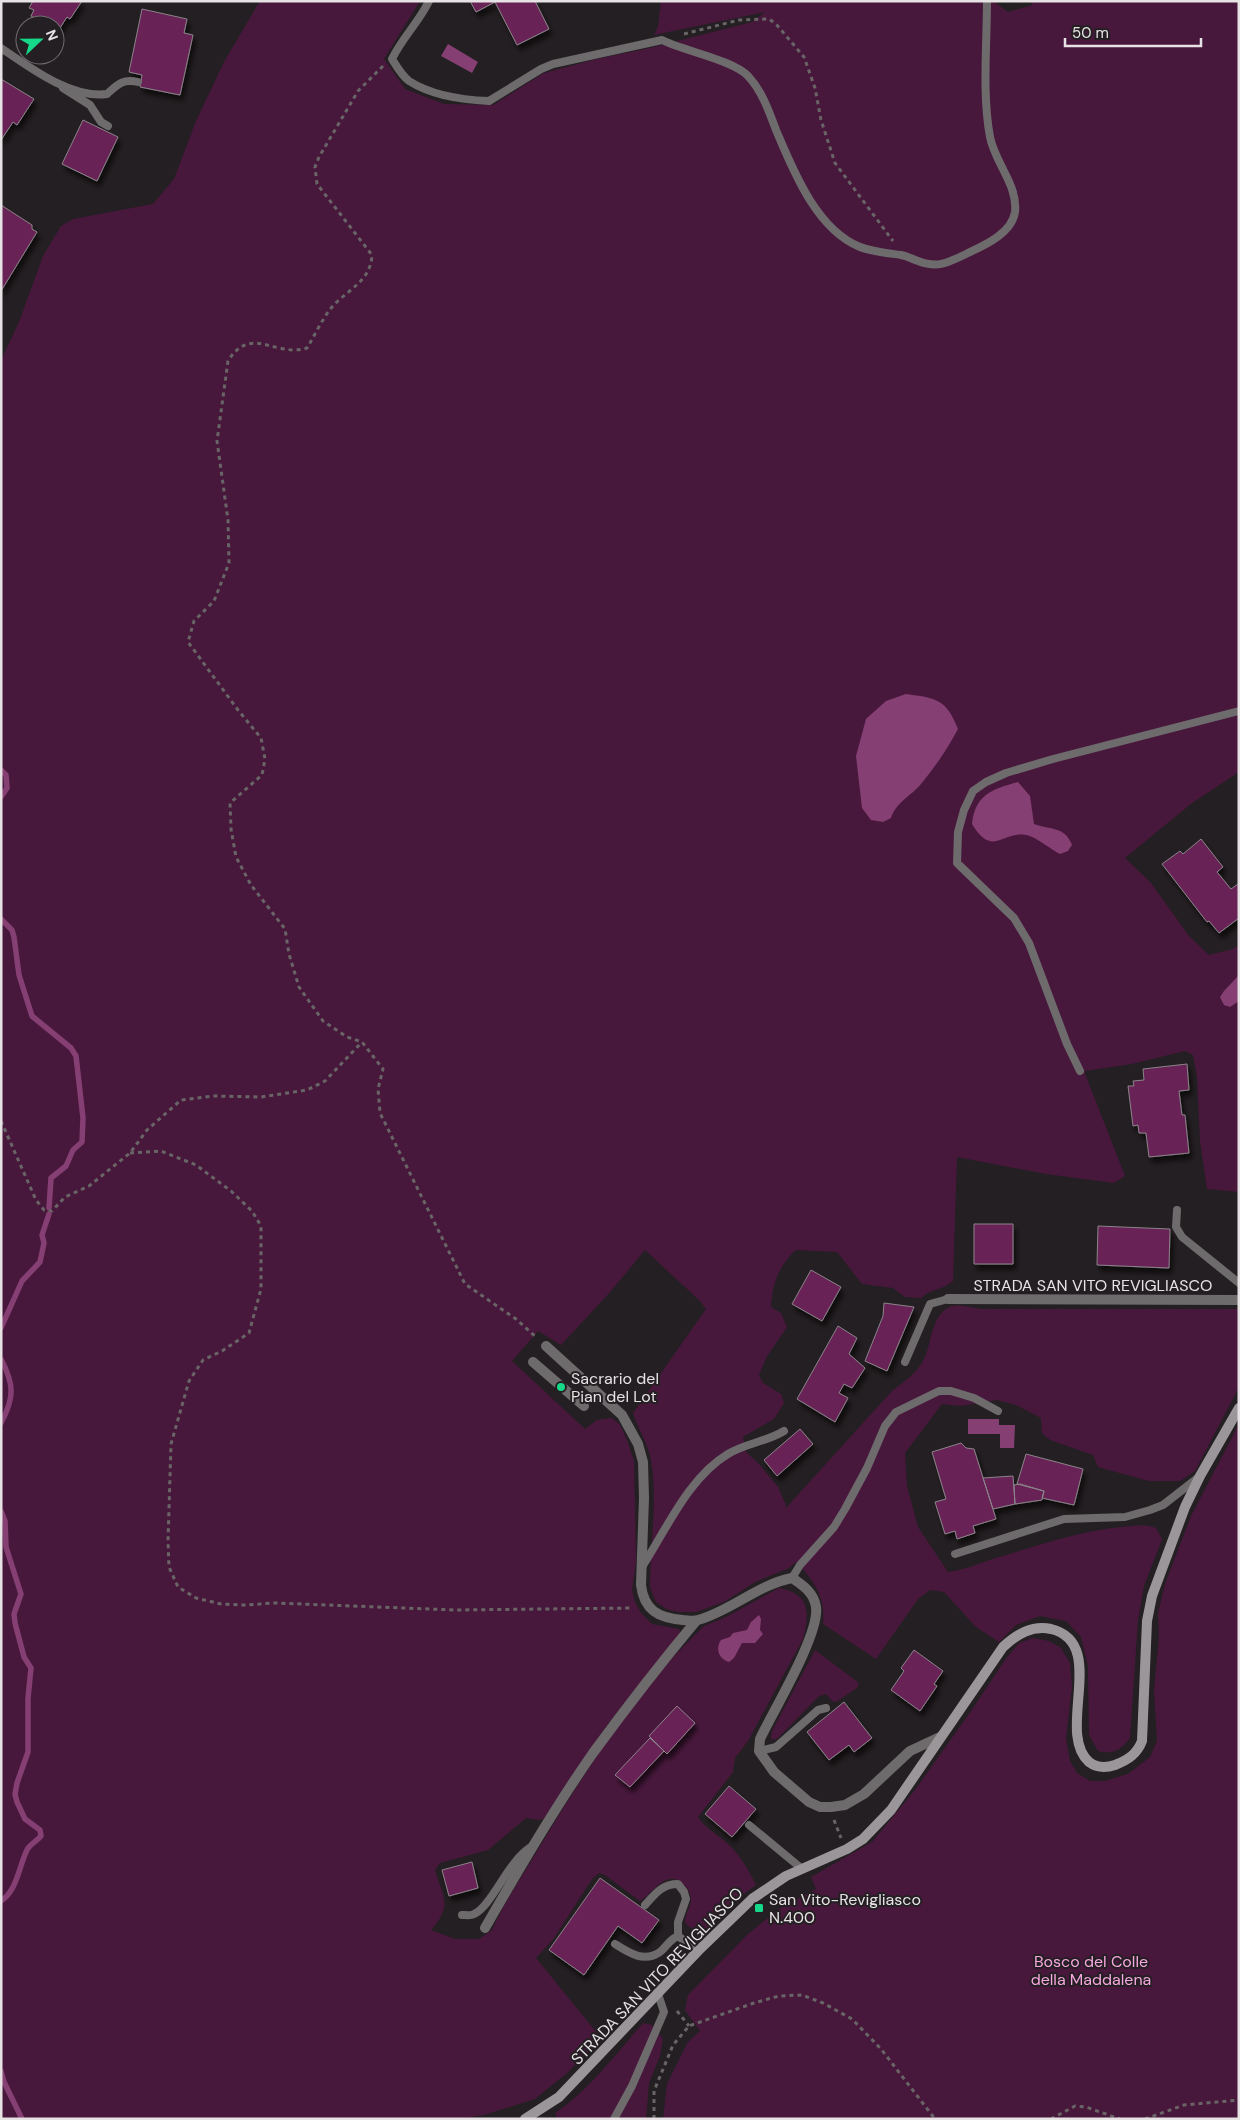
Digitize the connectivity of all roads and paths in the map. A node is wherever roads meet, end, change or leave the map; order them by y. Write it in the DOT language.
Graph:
graph roads {
  1 [pos="429,1"];
  2 [pos="987,1"];
  3 [pos="662,40"];
  4 [pos="1,48"];
  5 [pos="392,59"];
  6 [pos="138,82"];
  7 [pos="58,84"];
  8 [pos="108,126"];
  9 [pos="905,256"];
  10 [pos="1239,711"];
  11 [pos="362,1042"];
  12 [pos="1080,1070"];
  13 [pos="1,1121"];
  14 [pos="130,1153"];
  15 [pos="1177,1210"];
  16 [pos="1239,1283"];
  17 [pos="948,1298"];
  18 [pos="1239,1300"];
  19 [pos="546,1346"];
  20 [pos="533,1362"];
  21 [pos="905,1362"];
  22 [pos="584,1406"];
  23 [pos="1239,1408"];
  24 [pos="998,1411"];
  25 [pos="784,1431"];
  26 [pos="1200,1476"];
  27 [pos="955,1554"];
  28 [pos="642,1567"];
  29 [pos="792,1578"];
  30 [pos="648,1607"];
  31 [pos="696,1621"];
  32 [pos="826,1708"];
  33 [pos="940,1737"];
  34 [pos="759,1751"];
  35 [pos="831,1807"];
  36 [pos="749,1825"];
  37 [pos="533,1846"];
  38 [pos="847,1849"];
  39 [pos="801,1868"];
  40 [pos="645,1905"];
  41 [pos="462,1915"];
  42 [pos="485,1928"];
  43 [pos="678,1936"];
  44 [pos="615,1944"];
  45 [pos="698,1951"];
  46 [pos="658,1994"];
  47 [pos="1239,2100"];
  48 [pos="525,2119"];
  49 [pos="614,2119"];
  50 [pos="654,2119"];
  51 [pos="935,2119"];
  52 [pos="1051,2119"];
  53 [pos="1120,2119"];
  54 [pos="1145,2119"];
  1 -- 5 [label="lane"];
  2 -- 9 [label="lane"];
  3 -- 5 [label="lane"];
  3 -- 9 [label="lane"];
  3 -- 9 [label="path"];
  4 -- 7 [label="lane"];
  5 -- 11 [label="path"];
  6 -- 7 [label="lane"];
  7 -- 8 [label="lane"];
  10 -- 12 [label="lane"];
  11 -- 14 [label="path"];
  11 -- 19 [label="path"];
  13 -- 14 [label="path"];
  14 -- 30 [label="path"];
  15 -- 16 [label="lane"];
  17 -- 18 [label="street, STRADA SAN VITO REVIGLIASCO"];
  17 -- 21 [label="lane"];
  19 -- 28 [label="street"];
  20 -- 22 [label="street"];
  23 -- 26 [label="street, STRADA SAN VITO REVIGLIASCO"];
  24 -- 29 [label="lane"];
  25 -- 28 [label="lane"];
  26 -- 27 [label="lane"];
  26 -- 33 [label="street, STRADA SAN VITO REVIGLIASCO"];
  28 -- 30 [label="street"];
  29 -- 31 [label="street"];
  29 -- 34 [label="street"];
  30 -- 31 [label="street"];
  31 -- 37 [label="street"];
  32 -- 34 [label="lane"];
  33 -- 35 [label="street"];
  33 -- 38 [label="street, STRADA SAN VITO REVIGLIASCO"];
  34 -- 35 [label="street"];
  35 -- 38 [label="path"];
  36 -- 39 [label="lane"];
  37 -- 41 [label="lane"];
  37 -- 42 [label="street"];
  38 -- 39 [label="street, STRADA SAN VITO REVIGLIASCO"];
  39 -- 45 [label="street, STRADA SAN VITO REVIGLIASCO"];
  40 -- 43 [label="lane"];
  43 -- 44 [label="lane"];
  43 -- 45 [label="lane"];
  45 -- 46 [label="street, STRADA SAN VITO REVIGLIASCO"];
  46 -- 48 [label="street, STRADA SAN VITO REVIGLIASCO"];
  46 -- 49 [label="lane"];
  47 -- 54 [label="path"];
  50 -- 51 [label="path"];
  52 -- 53 [label="path"];
}
